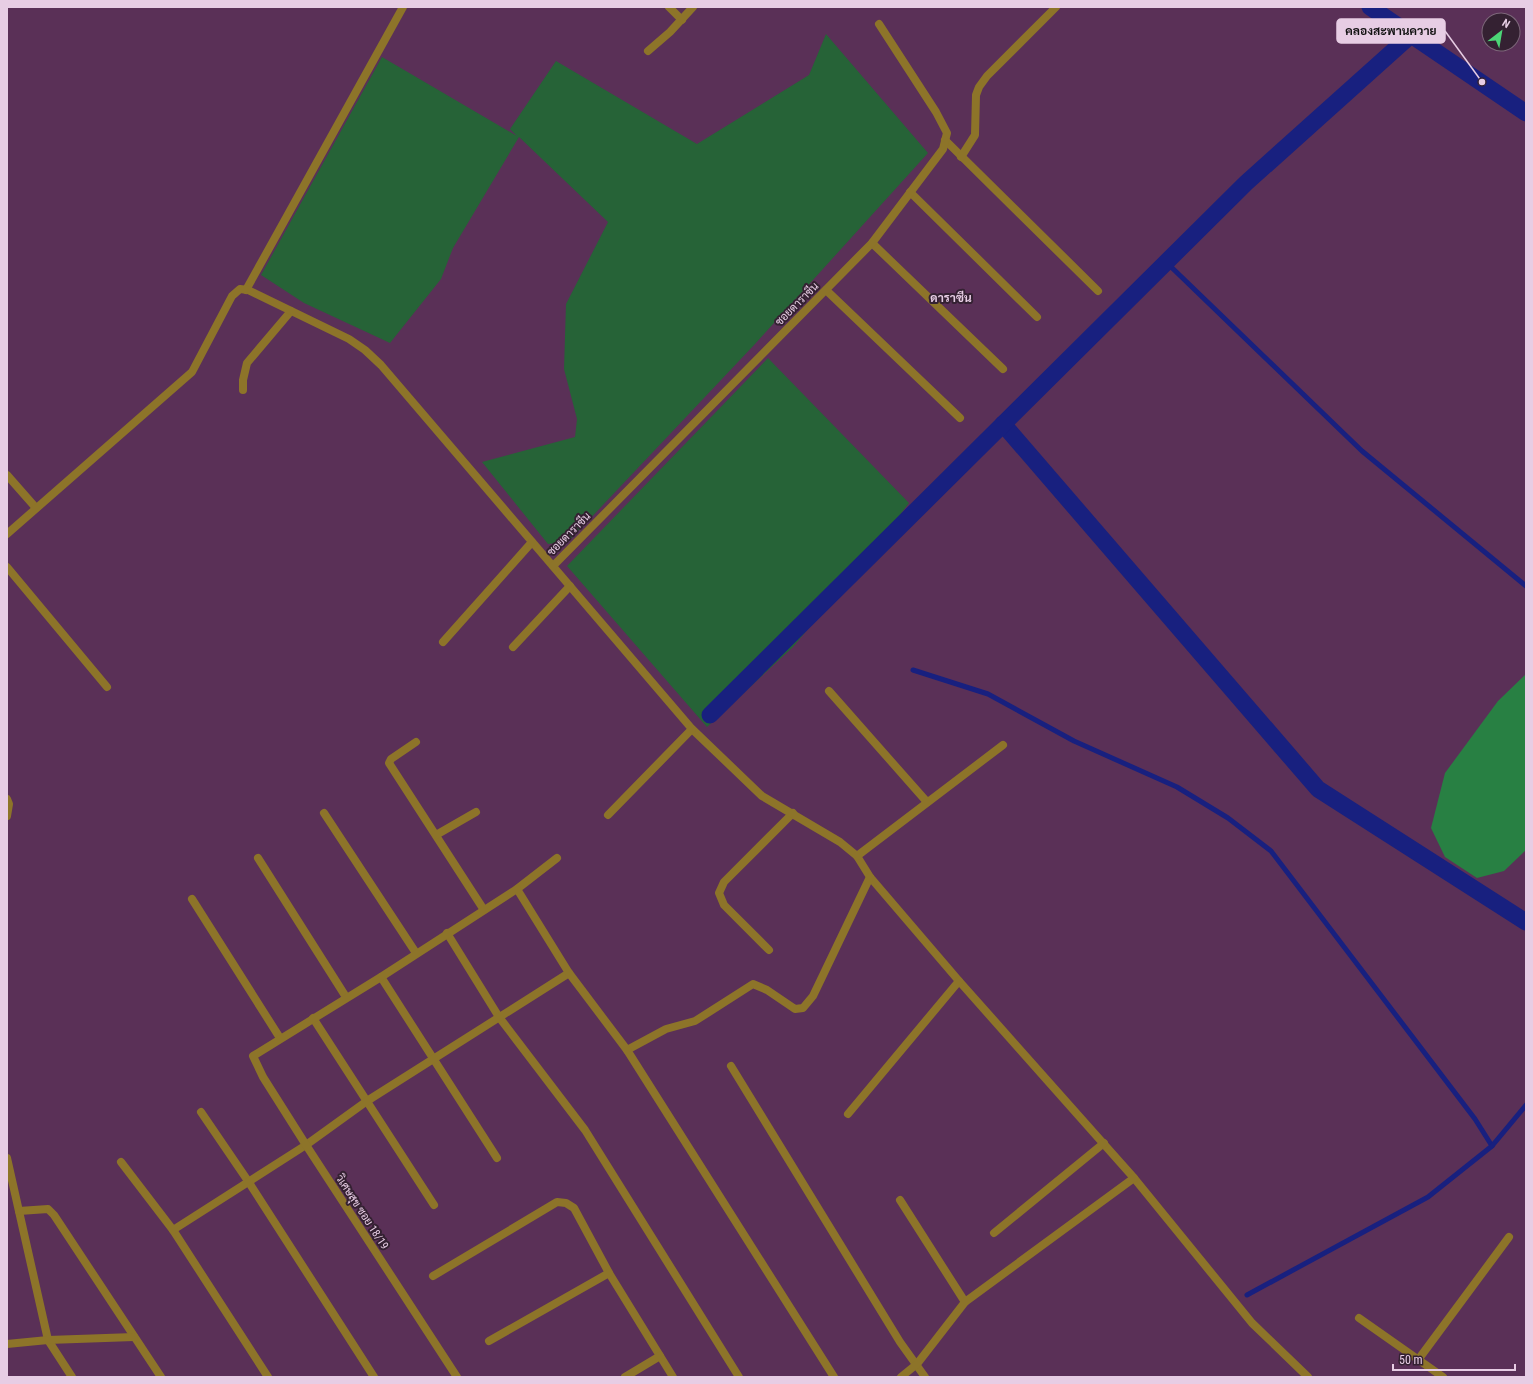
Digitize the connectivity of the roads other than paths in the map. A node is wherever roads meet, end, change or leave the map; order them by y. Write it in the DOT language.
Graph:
graph roads {
  1 [pos="403,7"];
  2 [pos="669,7"];
  3 [pos="693,7"];
  4 [pos="1056,7"];
  5 [pos="682,20"];
  6 [pos="879,24"];
  7 [pos="648,51"];
  8 [pos="945,140"];
  9 [pos="962,157"];
  10 [pos="910,192"];
  11 [pos="872,243"];
  12 [pos="246,290"];
  13 [pos="826,290"];
  14 [pos="1098,291"];
  15 [pos="291,311"];
  16 [pos="1037,317"];
  17 [pos="1003,369"];
  18 [pos="243,390"];
  19 [pos="960,418"];
  20 [pos="7,475"];
  21 [pos="36,508"];
  22 [pos="7,534"];
  23 [pos="532,542"];
  24 [pos="553,566"];
  25 [pos="7,568"];
  26 [pos="570,586"];
  27 [pos="443,642"];
  28 [pos="513,647"];
  29 [pos="107,687"];
  30 [pos="829,691"];
  31 [pos="692,729"];
  32 [pos="416,742"];
  33 [pos="1003,745"];
  34 [pos="7,799"];
  35 [pos="928,802"];
  36 [pos="476,812"];
  37 [pos="324,813"];
  38 [pos="793,813"];
  39 [pos="7,816"];
  40 [pos="608,816"];
  41 [pos="436,836"];
  42 [pos="857,856"];
  43 [pos="258,858"];
  44 [pos="557,858"];
  45 [pos="870,877"];
  46 [pos="517,889"];
  47 [pos="192,899"];
  48 [pos="484,910"];
  49 [pos="447,933"];
  50 [pos="769,950"];
  51 [pos="416,953"];
  52 [pos="568,973"];
  53 [pos="381,977"];
  54 [pos="959,981"];
  55 [pos="346,997"];
  56 [pos="499,1017"];
  57 [pos="312,1018"];
  58 [pos="280,1038"];
  59 [pos="627,1050"];
  60 [pos="434,1059"];
  61 [pos="731,1066"];
  62 [pos="367,1101"];
  63 [pos="201,1112"];
  64 [pos="848,1114"];
  65 [pos="1104,1143"];
  66 [pos="306,1145"];
  67 [pos="7,1158"];
  68 [pos="497,1158"];
  69 [pos="121,1162"];
  70 [pos="1134,1178"];
  71 [pos="248,1181"];
  72 [pos="900,1200"];
  73 [pos="434,1205"];
  74 [pos="19,1211"];
  75 [pos="174,1230"];
  76 [pos="994,1233"];
  77 [pos="1509,1237"];
  78 [pos="609,1273"];
  79 [pos="433,1276"];
  80 [pos="965,1302"];
  81 [pos="1359,1318"];
  82 [pos="134,1337"];
  83 [pos="48,1340"];
  84 [pos="489,1341"];
  85 [pos="7,1344"];
  86 [pos="660,1356"];
  87 [pos="1418,1360"];
  88 [pos="916,1364"];
  89 [pos="72,1377"];
  90 [pos="161,1377"];
  91 [pos="268,1377"];
  92 [pos="374,1377"];
  93 [pos="457,1377"];
  94 [pos="626,1377"];
  95 [pos="673,1377"];
  96 [pos="739,1377"];
  97 [pos="834,1377"];
  98 [pos="901,1377"];
  99 [pos="926,1377"];
  100 [pos="1308,1377"];
  101 [pos="1443,1377"];
  1 -- 12 [label="street"];
  2 -- 5 [label="street"];
  3 -- 5 [label="street"];
  4 -- 9 [label="street"];
  5 -- 7 [label="street"];
  6 -- 8 [label="street"];
  8 -- 9 [label="street"];
  8 -- 10 [label="street, ซอยดาราซีน"];
  9 -- 14 [label="street"];
  10 -- 11 [label="street, ซอยดาราซีน"];
  10 -- 16 [label="street"];
  11 -- 13 [label="street, ซอยดาราซีน"];
  11 -- 17 [label="street"];
  12 -- 15 [label="street"];
  12 -- 21 [label="street"];
  13 -- 19 [label="street"];
  13 -- 24 [label="street, ซอยดาราซีน"];
  15 -- 18 [label="street"];
  15 -- 23 [label="street"];
  20 -- 21 [label="street"];
  21 -- 22 [label="street"];
  23 -- 24 [label="street"];
  23 -- 27 [label="street"];
  24 -- 26 [label="street"];
  25 -- 29 [label="street"];
  26 -- 28 [label="street"];
  26 -- 31 [label="street"];
  30 -- 35 [label="street"];
  31 -- 38 [label="street"];
  31 -- 40 [label="street"];
  32 -- 41 [label="street"];
  33 -- 35 [label="street"];
  34 -- 39 [label="street"];
  35 -- 42 [label="street"];
  36 -- 41 [label="street"];
  37 -- 51 [label="street"];
  38 -- 42 [label="street"];
  38 -- 50 [label="street"];
  41 -- 48 [label="street"];
  42 -- 45 [label="street"];
  43 -- 55 [label="street"];
  44 -- 46 [label="street"];
  45 -- 54 [label="street"];
  45 -- 59 [label="street"];
  46 -- 48 [label="street"];
  46 -- 52 [label="street"];
  47 -- 58 [label="street"];
  48 -- 49 [label="street"];
  49 -- 51 [label="street"];
  49 -- 56 [label="street"];
  51 -- 53 [label="street"];
  52 -- 56 [label="street"];
  52 -- 59 [label="street"];
  53 -- 55 [label="street"];
  53 -- 60 [label="street"];
  54 -- 64 [label="street"];
  54 -- 65 [label="street"];
  55 -- 57 [label="street"];
  56 -- 60 [label="street"];
  56 -- 96 [label="street"];
  57 -- 58 [label="street"];
  57 -- 62 [label="street"];
  58 -- 66 [label="street, วิเศษสุข ซอย 18/19"];
  59 -- 97 [label="street"];
  60 -- 62 [label="street"];
  60 -- 68 [label="street"];
  61 -- 88 [label="street"];
  62 -- 66 [label="street"];
  62 -- 73 [label="street"];
  63 -- 71 [label="street"];
  65 -- 70 [label="street"];
  65 -- 76 [label="street"];
  66 -- 71 [label="street"];
  66 -- 93 [label="street, วิเศษสุข ซอย 18/19"];
  67 -- 74 [label="street"];
  69 -- 75 [label="street"];
  70 -- 80 [label="street"];
  70 -- 100 [label="street"];
  71 -- 75 [label="street"];
  71 -- 92 [label="street"];
  72 -- 80 [label="street"];
  74 -- 82 [label="street"];
  74 -- 83 [label="street"];
  75 -- 91 [label="street"];
  77 -- 87 [label="street"];
  78 -- 79 [label="street"];
  78 -- 84 [label="street"];
  78 -- 86 [label="street"];
  80 -- 88 [label="street"];
  81 -- 87 [label="street"];
  82 -- 83 [label="street"];
  82 -- 90 [label="street"];
  83 -- 85 [label="street"];
  83 -- 89 [label="street"];
  86 -- 94 [label="street"];
  86 -- 95 [label="street"];
  87 -- 101 [label="street"];
  88 -- 98 [label="street"];
  88 -- 99 [label="street"];
}
